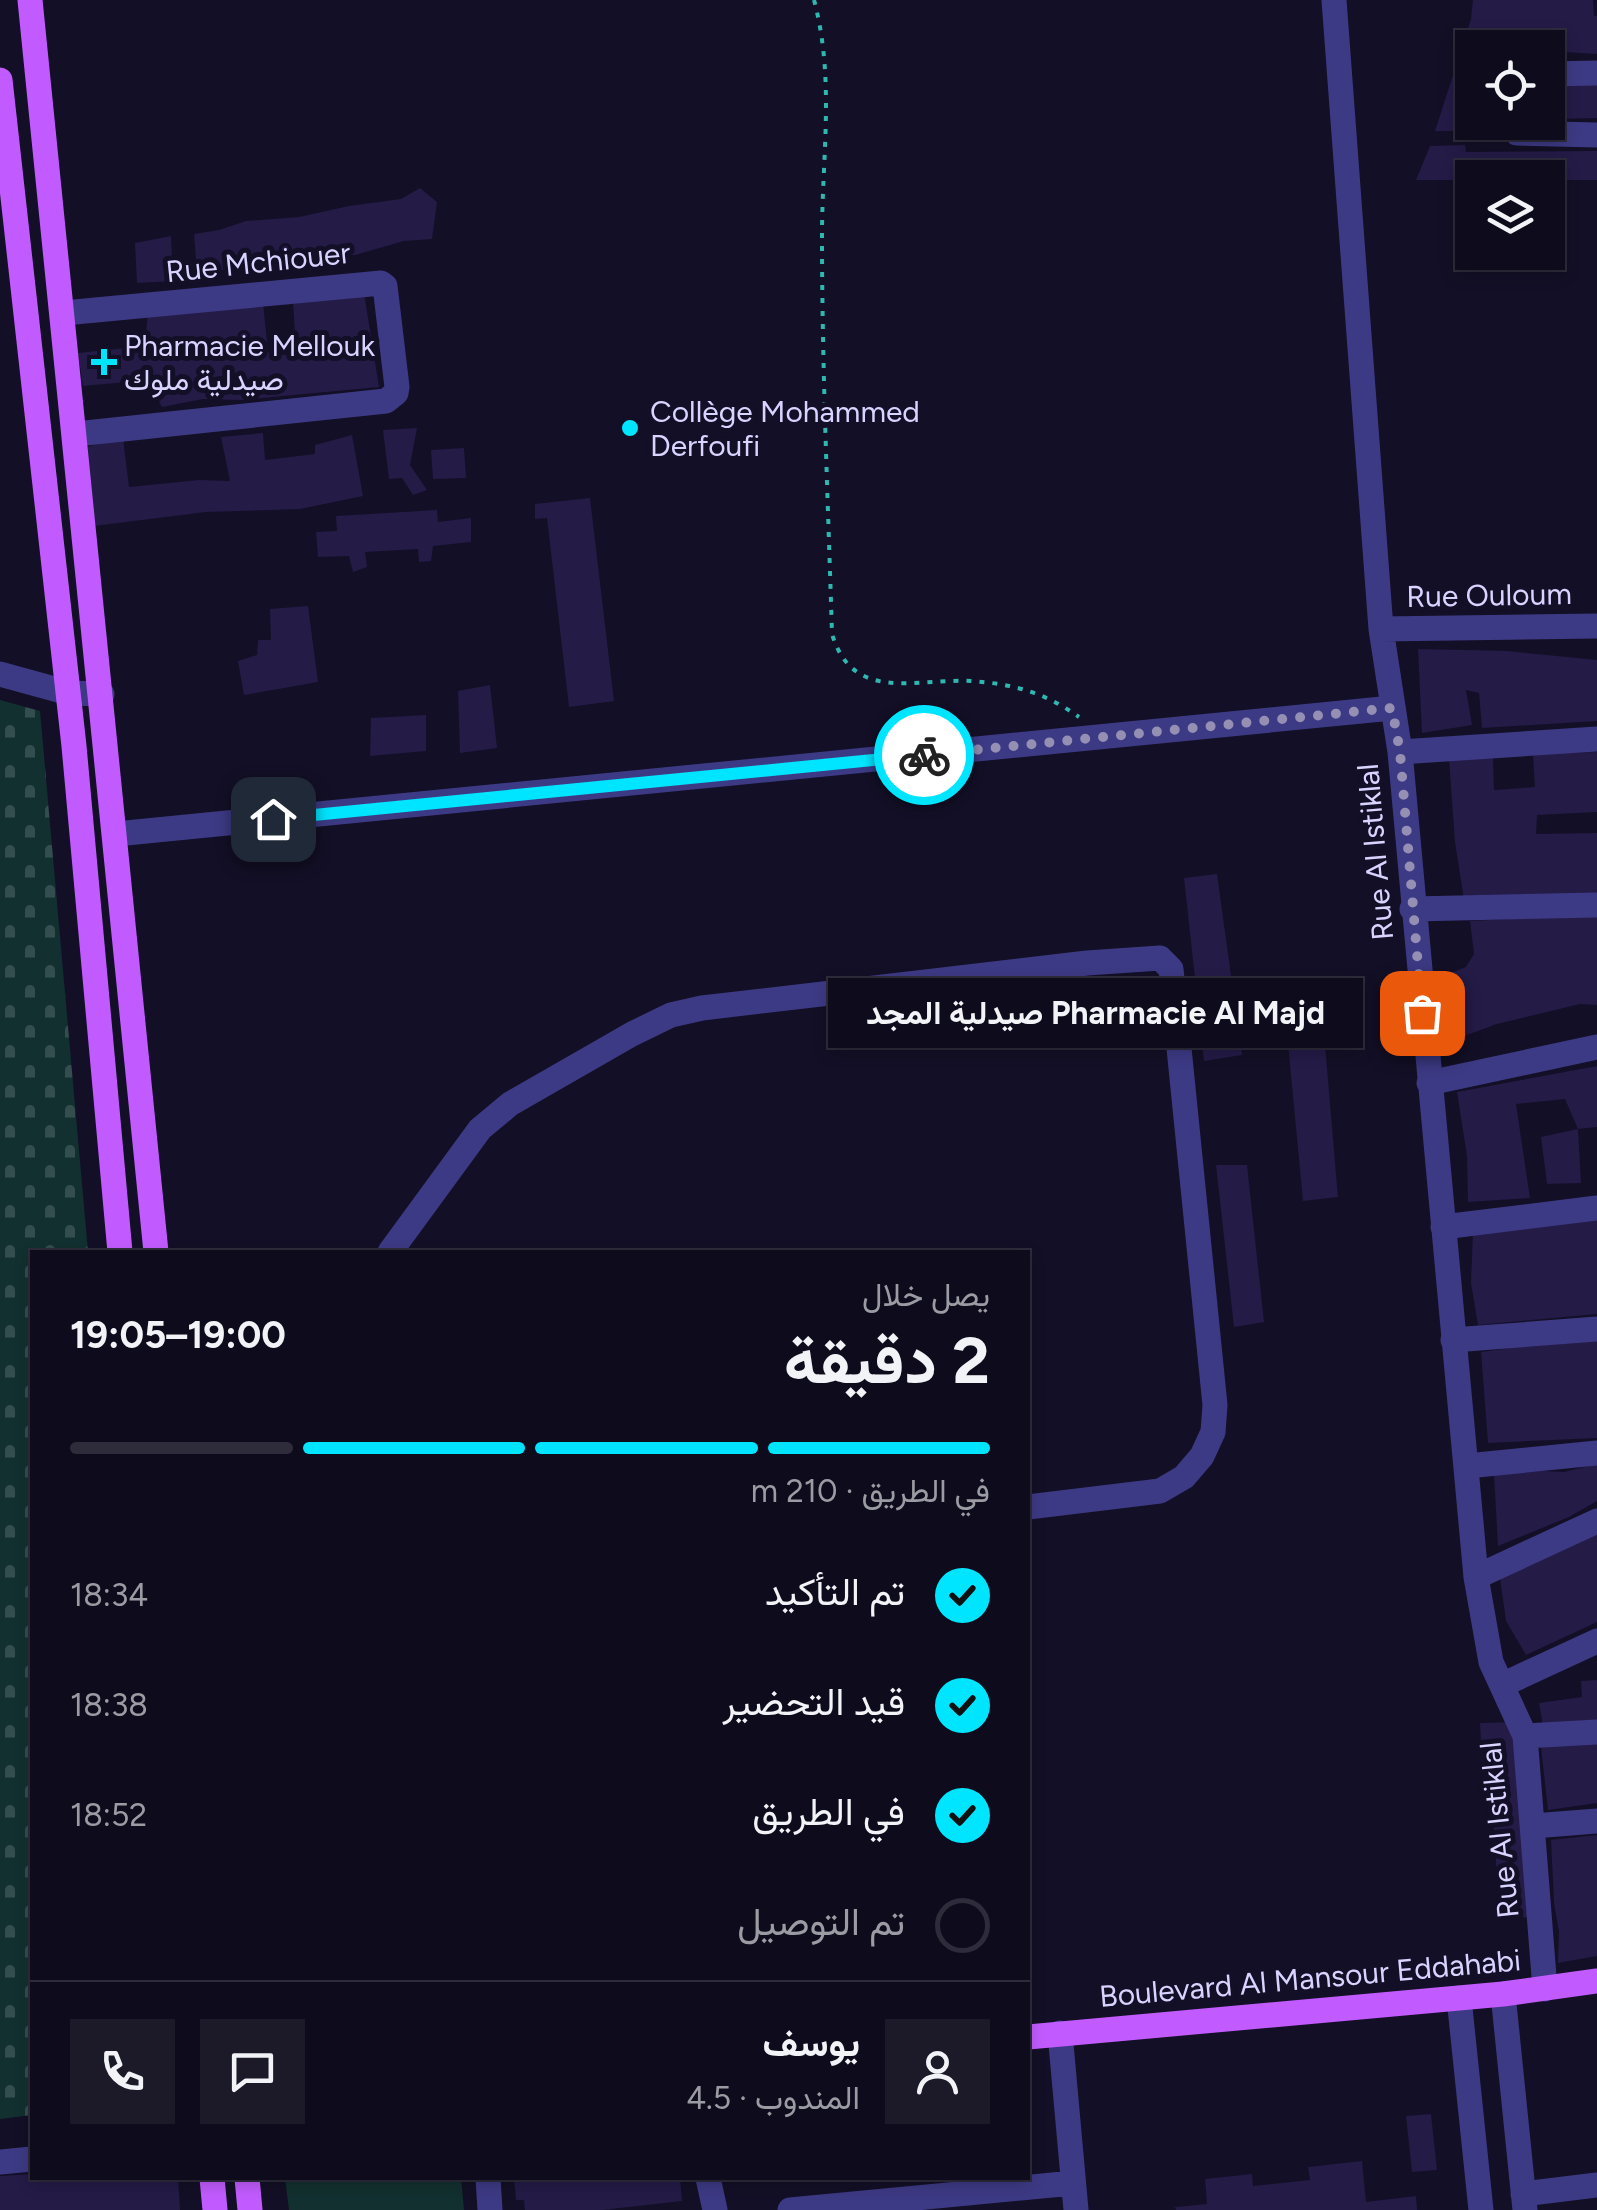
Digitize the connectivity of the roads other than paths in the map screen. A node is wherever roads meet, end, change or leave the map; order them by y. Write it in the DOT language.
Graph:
graph roads {
  1 [pos="30,0"];
  2 [pos="1334,0"];
  3 [pos="1597,73"];
  4 [pos="1565,74"];
  5 [pos="0,80"];
  6 [pos="1565,134"];
  7 [pos="1597,135"];
  8 [pos="46,152"];
  9 [pos="10,157"];
  10 [pos="64,313"];
  11 [pos="76,434"];
  12 [pos="1597,626"];
  13 [pos="1381,629"];
  14 [pos="0,674"];
  15 [pos="68,693"];
  16 [pos="102,694"];
  17 [pos="1392,708"];
  18 [pos="1597,739"];
  19 [pos="1400,752"];
  20 [pos="116,834"];
  21 [pos="1597,905"];
  22 [pos="1412,909"];
  23 [pos="1597,1047"];
  24 [pos="1428,1083"];
  25 [pos="1597,1208"];
  26 [pos="1443,1227"];
  27 [pos="120,1250"];
  28 [pos="156,1250"];
  29 [pos="391,1250"];
  30 [pos="1597,1329"];
  31 [pos="1454,1340"];
  32 [pos="1597,1453"];
  33 [pos="1467,1466"];
  34 [pos="1030,1508"];
  35 [pos="1597,1521"];
  36 [pos="1476,1577"];
  37 [pos="1597,1640"];
  38 [pos="1502,1686"];
  39 [pos="1597,1732"];
  40 [pos="1525,1736"];
  41 [pos="1597,1821"];
  42 [pos="1533,1826"];
  43 [pos="1597,1980"];
  44 [pos="1545,1989"];
  45 [pos="1503,1994"];
  46 [pos="1459,1998"];
  47 [pos="1060,2033"];
  48 [pos="1030,2036"];
  49 [pos="30,2159"];
  50 [pos="0,2162"];
  51 [pos="212,2180"];
  52 [pos="247,2180"];
  53 [pos="488,2180"];
  54 [pos="708,2180"];
  55 [pos="1073,2183"];
  56 [pos="1597,2185"];
  57 [pos="1524,2202"];
  58 [pos="851,2207"];
  59 [pos="215,2210"];
  60 [pos="250,2210"];
  61 [pos="490,2210"];
  62 [pos="714,2210"];
  63 [pos="790,2210"];
  64 [pos="1076,2210"];
  65 [pos="1480,2210"];
  1 -- 8 [label="main road"];
  2 -- 13 [label="street, Rue Al Istiklal"];
  3 -- 4 [label="street"];
  5 -- 9 [label="main road"];
  6 -- 7 [label="street"];
  8 -- 9 [label="main road"];
  8 -- 10 [label="main road"];
  9 -- 15 [label="main road"];
  10 -- 11 [label="main road"];
  10 -- 11 [label="street, Rue Mchiouer"];
  11 -- 16 [label="main road"];
  12 -- 13 [label="street, Rue Ouloum"];
  13 -- 17 [label="street, Rue Al Istiklal"];
  14 -- 15 [label="street"];
  15 -- 16 [label="street"];
  15 -- 27 [label="main road"];
  16 -- 20 [label="main road"];
  17 -- 19 [label="street, Rue Al Istiklal"];
  17 -- 20 [label="street"];
  18 -- 19 [label="street"];
  19 -- 22 [label="street, Rue Al Istiklal"];
  20 -- 28 [label="main road"];
  21 -- 22 [label="street"];
  22 -- 24 [label="street, Rue Al Istiklal"];
  23 -- 24 [label="street"];
  24 -- 26 [label="street, Rue Al Istiklal"];
  25 -- 26 [label="street"];
  26 -- 31 [label="street, Rue Al Istiklal"];
  29 -- 34 [label="street"];
  30 -- 31 [label="street"];
  31 -- 33 [label="street, Rue Al Istiklal"];
  32 -- 33 [label="street"];
  33 -- 36 [label="street, Rue Al Istiklal"];
  35 -- 36 [label="street"];
  36 -- 38 [label="street, Rue Al Istiklal"];
  37 -- 38 [label="street"];
  38 -- 40 [label="street, Rue Al Istiklal"];
  39 -- 40 [label="street"];
  40 -- 42 [label="street, Rue Al Istiklal"];
  41 -- 42 [label="street"];
  42 -- 44 [label="street, Rue Al Istiklal"];
  43 -- 44 [label="main road, Boulevard Al Mansour Eddahabi"];
  44 -- 45 [label="main road, Boulevard Al Mansour Eddahabi"];
  45 -- 46 [label="main road, Boulevard Al Mansour Eddahabi"];
  45 -- 57 [label="street"];
  46 -- 47 [label="main road, Boulevard Al Mansour Eddahabi"];
  46 -- 65 [label="street"];
  47 -- 48 [label="main road, Boulevard Al Mansour Eddahabi"];
  47 -- 55 [label="street"];
  49 -- 50 [label="street"];
  51 -- 59 [label="main road"];
  52 -- 60 [label="main road"];
  53 -- 61 [label="street"];
  54 -- 62 [label="street"];
  55 -- 58 [label="street"];
  55 -- 64 [label="street"];
  56 -- 57 [label="street"];
  58 -- 63 [label="street"];
}
